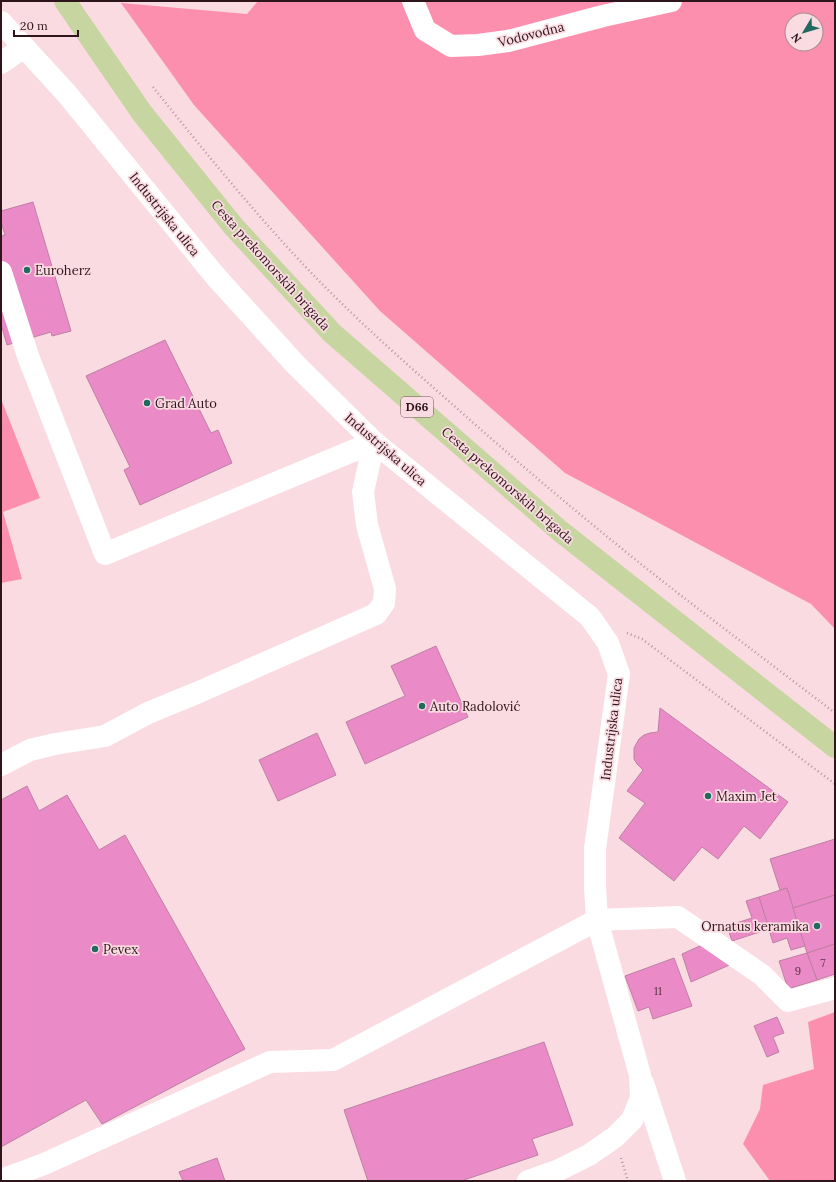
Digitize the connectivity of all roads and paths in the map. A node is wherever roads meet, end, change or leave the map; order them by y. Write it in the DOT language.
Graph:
graph roads {
  1 [pos="66,1"];
  2 [pos="413,1"];
  3 [pos="671,1"];
  4 [pos="1,22"];
  5 [pos="24,47"];
  6 [pos="1,63"];
  7 [pos="152,86"];
  8 [pos="1,272"];
  9 [pos="374,442"];
  10 [pos="622,631"];
  11 [pos="835,713"];
  12 [pos="835,747"];
  13 [pos="1,765"];
  14 [pos="835,784"];
  15 [pos="597,920"];
  16 [pos="835,988"];
  17 [pos="640,1075"];
  18 [pos="1,1180"];
  19 [pos="528,1181"];
  20 [pos="675,1181"];
  1 -- 12 [label="main road, Cesta prekomorskih brigada / D66"];
  2 -- 3 [label="street, Vodovodna"];
  4 -- 5 [label="street, Industrijska ulica"];
  5 -- 6 [label="street"];
  5 -- 9 [label="street, Industrijska ulica"];
  7 -- 11 [label="path"];
  8 -- 9 [label="street"];
  9 -- 13 [label="street"];
  9 -- 15 [label="street, Industrijska ulica"];
  10 -- 14 [label="path"];
  15 -- 16 [label="street"];
  15 -- 17 [label="street, Industrijska ulica"];
  15 -- 18 [label="street"];
  17 -- 19 [label="street"];
  17 -- 20 [label="street"];
}
